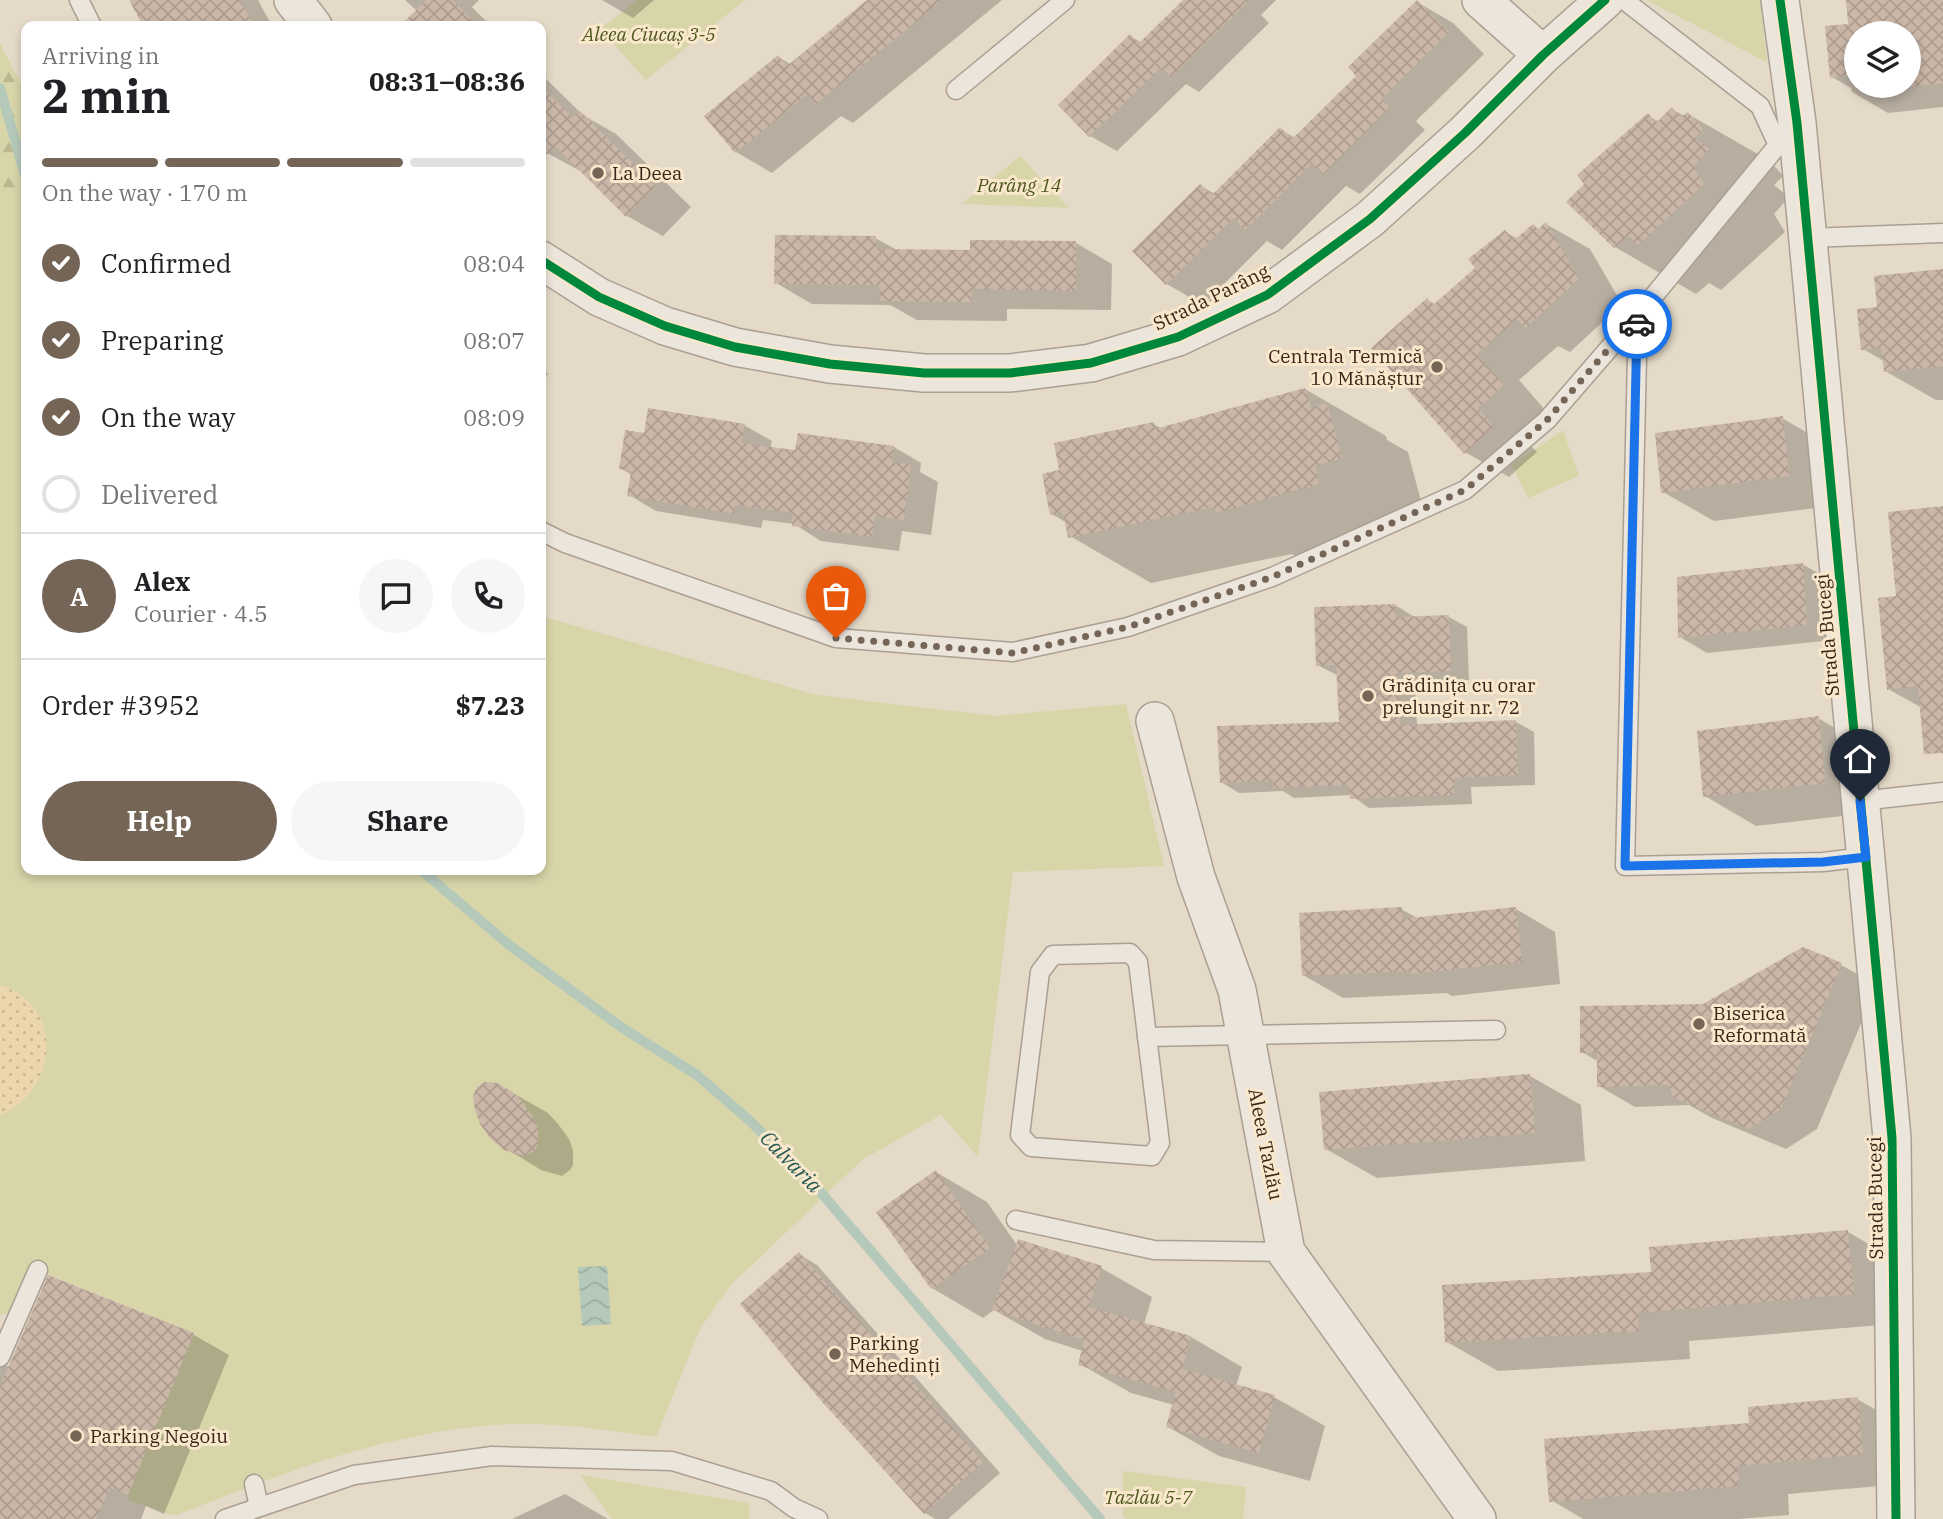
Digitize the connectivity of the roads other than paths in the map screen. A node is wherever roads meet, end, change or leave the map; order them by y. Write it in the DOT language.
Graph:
graph roads {
  1 [pos="79,0"];
  2 [pos="293,0"];
  3 [pos="1065,0"];
  4 [pos="1481,0"];
  5 [pos="1605,0"];
  6 [pos="1624,0"];
  7 [pos="1780,0"];
  8 [pos="90,21"];
  9 [pos="309,21"];
  10 [pos="1543,55"];
  11 [pos="956,90"];
  12 [pos="1943,233"];
  13 [pos="1808,238"];
  14 [pos="546,263"];
  15 [pos="1637,316"];
  16 [pos="546,534"];
  17 [pos="1155,721"];
  18 [pos="1943,792"];
  19 [pos="1860,801"];
  20 [pos="1866,857"];
  21 [pos="1496,1030"];
  22 [pos="1245,1035"];
  23 [pos="1147,1037"];
  24 [pos="1016,1220"];
  25 [pos="1286,1252"];
  26 [pos="38,1270"];
  27 [pos="0,1357"];
  28 [pos="254,1484"];
  29 [pos="259,1507"];
  30 [pos="225,1519"];
  31 [pos="818,1519"];
  32 [pos="1477,1519"];
  33 [pos="1896,1519"];
  1 -- 8 [label="lane"];
  2 -- 9 [label="street"];
  3 -- 11 [label="lane"];
  4 -- 10 [label="street"];
  5 -- 10 [label="street, Strada Parâng"];
  6 -- 15 [label="lane"];
  7 -- 13 [label="street, Strada Bucegi"];
  10 -- 14 [label="street, Strada Parâng"];
  12 -- 13 [label="lane"];
  13 -- 19 [label="street, Strada Bucegi"];
  15 -- 16 [label="lane"];
  15 -- 20 [label="lane"];
  17 -- 22 [label="street, Aleea Tazlău"];
  18 -- 19 [label="lane"];
  19 -- 20 [label="street, Strada Bucegi"];
  20 -- 33 [label="street, Strada Bucegi"];
  21 -- 22 [label="lane"];
  22 -- 23 [label="lane"];
  22 -- 25 [label="street, Aleea Tazlău"];
  23 -- 23 [label="lane"];
  24 -- 25 [label="lane"];
  25 -- 32 [label="street, Aleea Tazlău"];
  26 -- 27 [label="lane"];
  28 -- 29 [label="lane"];
  29 -- 30 [label="lane"];
  29 -- 31 [label="lane"];
}
